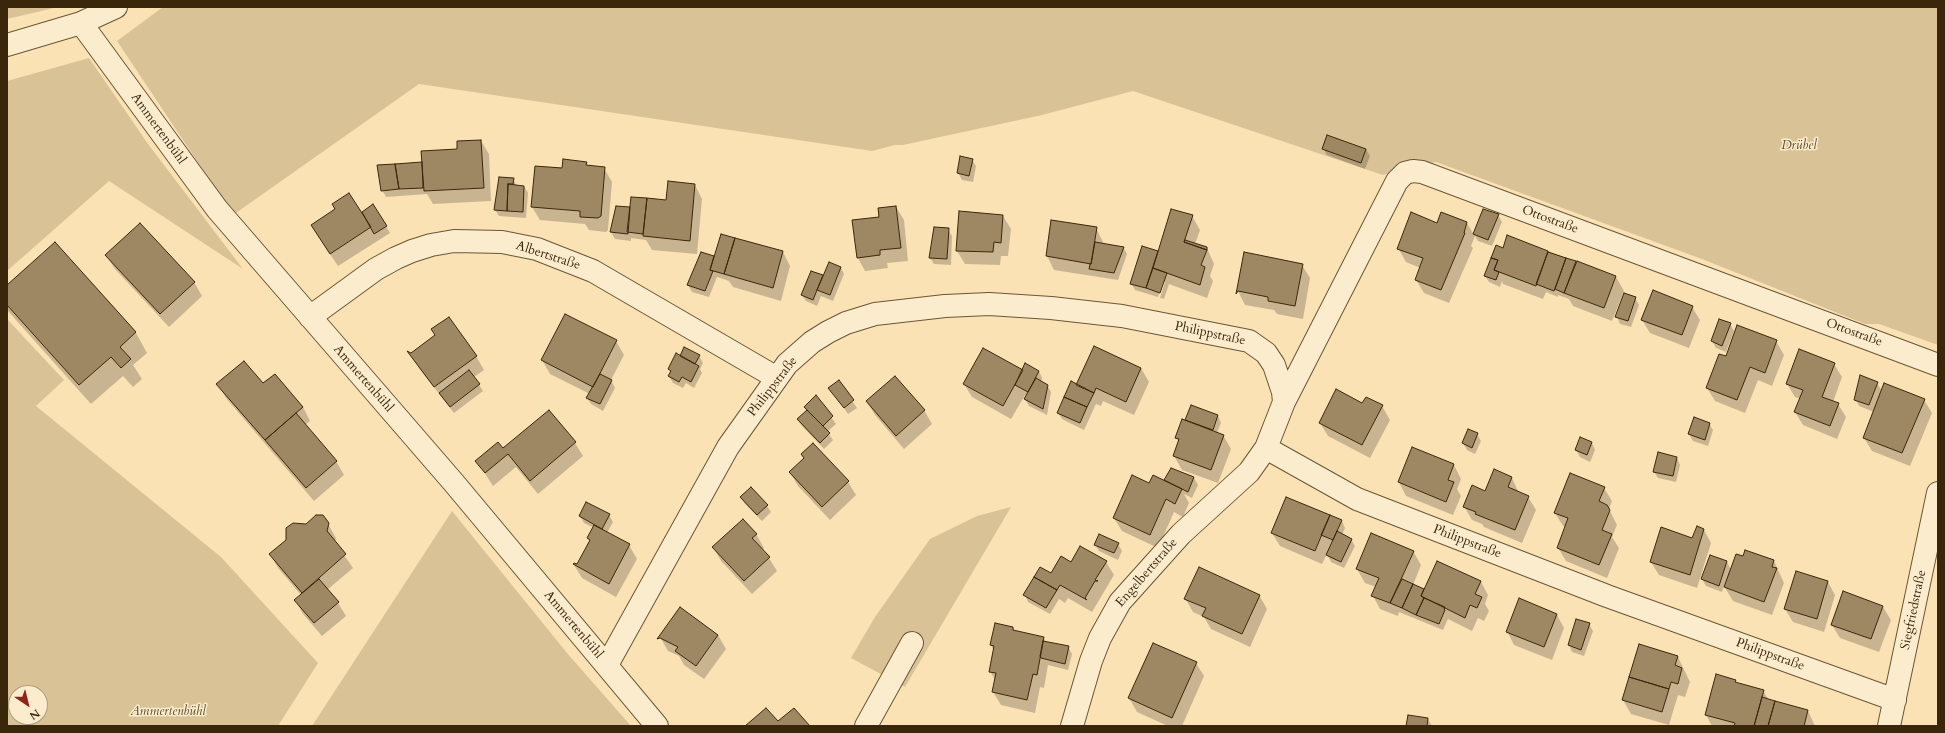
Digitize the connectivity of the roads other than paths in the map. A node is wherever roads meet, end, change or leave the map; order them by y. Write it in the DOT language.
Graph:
graph roads {
  1 [pos="116,7"];
  2 [pos="81,23"];
  3 [pos="7,45"];
  4 [pos="310,317"];
  5 [pos="1938,365"];
  6 [pos="777,378"];
  7 [pos="1284,402"];
  8 [pos="1266,448"];
  9 [pos="1938,493"];
  10 [pos="912,643"];
  11 [pos="607,665"];
  12 [pos="1895,700"];
  13 [pos="657,726"];
  14 [pos="866,726"];
  15 [pos="1072,726"];
  16 [pos="1889,726"];
  1 -- 2 [label="street"];
  2 -- 3 [label="street"];
  2 -- 4 [label="street, Ammertenbühl"];
  4 -- 6 [label="street, Albertstraße"];
  4 -- 11 [label="street, Ammertenbühl"];
  5 -- 7 [label="street, Ottostraße"];
  6 -- 7 [label="street, Philippstraße"];
  6 -- 11 [label="street, Philippstraße"];
  7 -- 8 [label="street"];
  8 -- 12 [label="street, Philippstraße"];
  8 -- 15 [label="street, Engelbertstraße"];
  9 -- 12 [label="street, Siegfriedstraße"];
  10 -- 14 [label="street"];
  11 -- 13 [label="street, Ammertenbühl"];
  12 -- 16 [label="street, Siegfriedstraße"];
}
